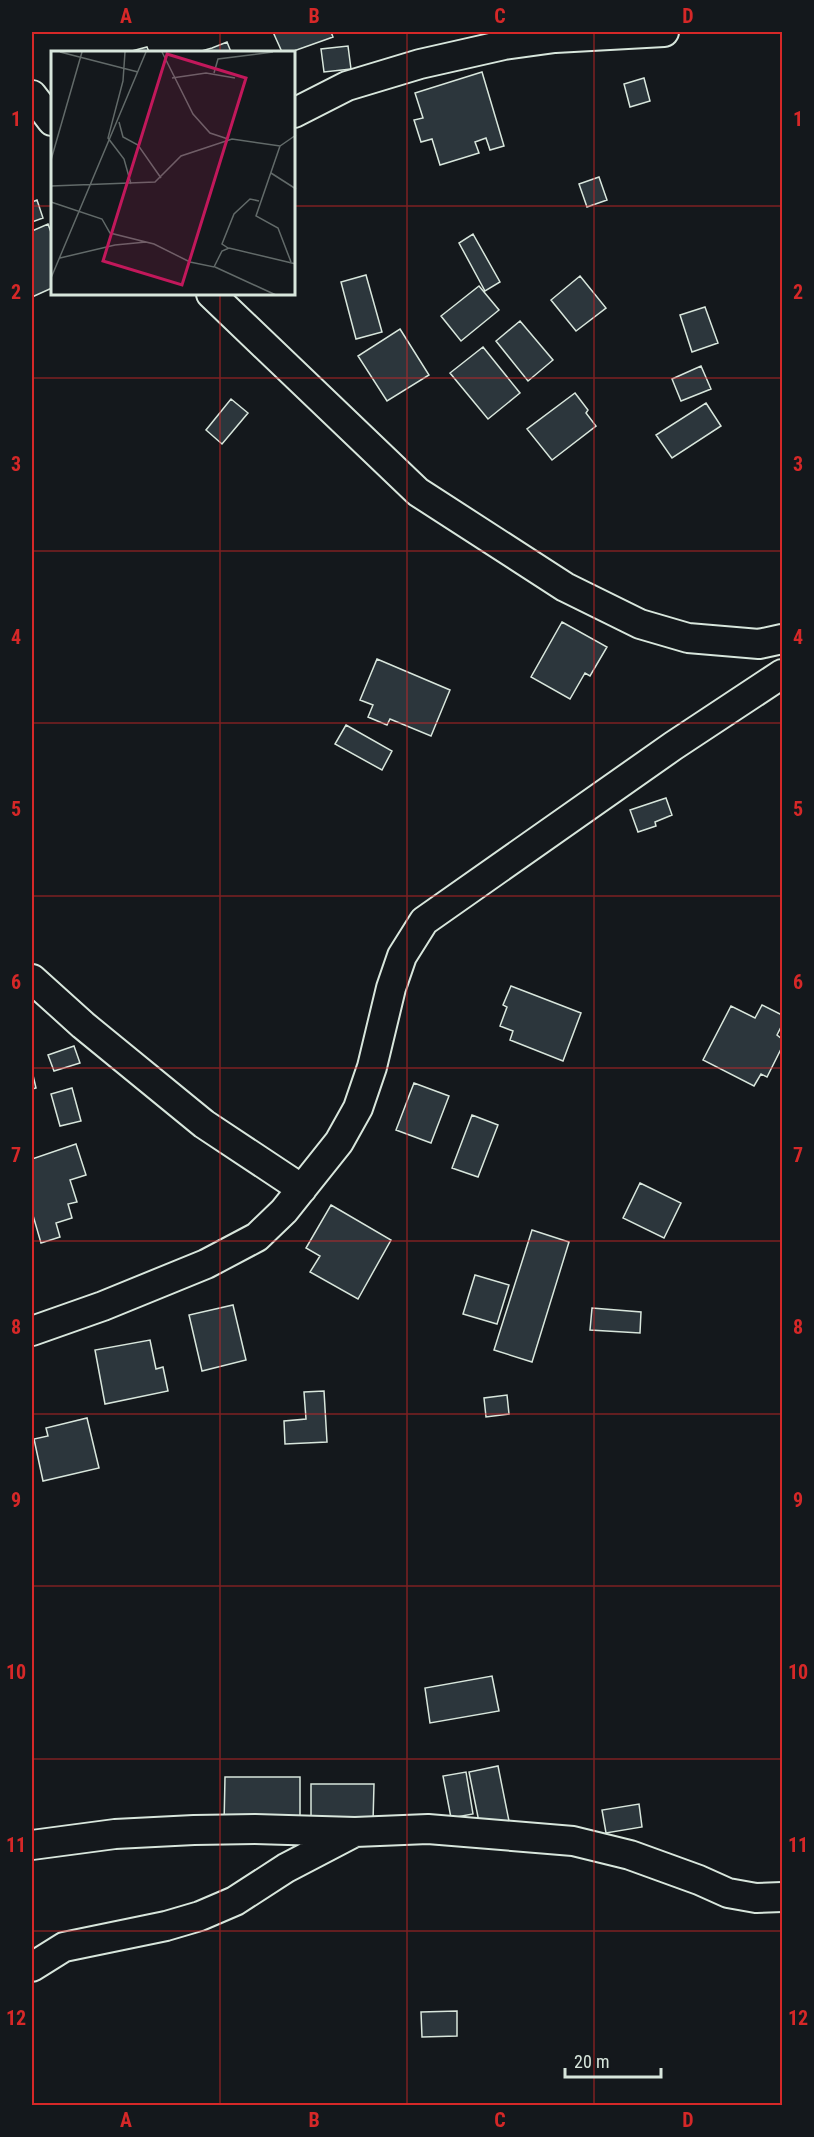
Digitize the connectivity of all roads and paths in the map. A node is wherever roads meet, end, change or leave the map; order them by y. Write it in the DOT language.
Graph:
graph roads {
  1 [pos="664,32"];
  2 [pos="503,38"];
  3 [pos="32,95"];
  4 [pos="296,112"];
  5 [pos="51,120"];
  6 [pos="213,296"];
  7 [pos="783,639"];
  8 [pos="783,674"];
  9 [pos="32,979"];
  10 [pos="302,1189"];
  11 [pos="33,1327"];
  12 [pos="355,1832"];
  13 [pos="32,1845"];
  14 [pos="783,1897"];
  15 [pos="32,1967"];
  1 -- 2 [label="street"];
  2 -- 4 [label="street"];
  3 -- 5 [label="street"];
  6 -- 7 [label="street"];
  8 -- 10 [label="street"];
  9 -- 10 [label="street"];
  10 -- 11 [label="street"];
  12 -- 13 [label="street"];
  12 -- 14 [label="street"];
  12 -- 15 [label="street"];
}
